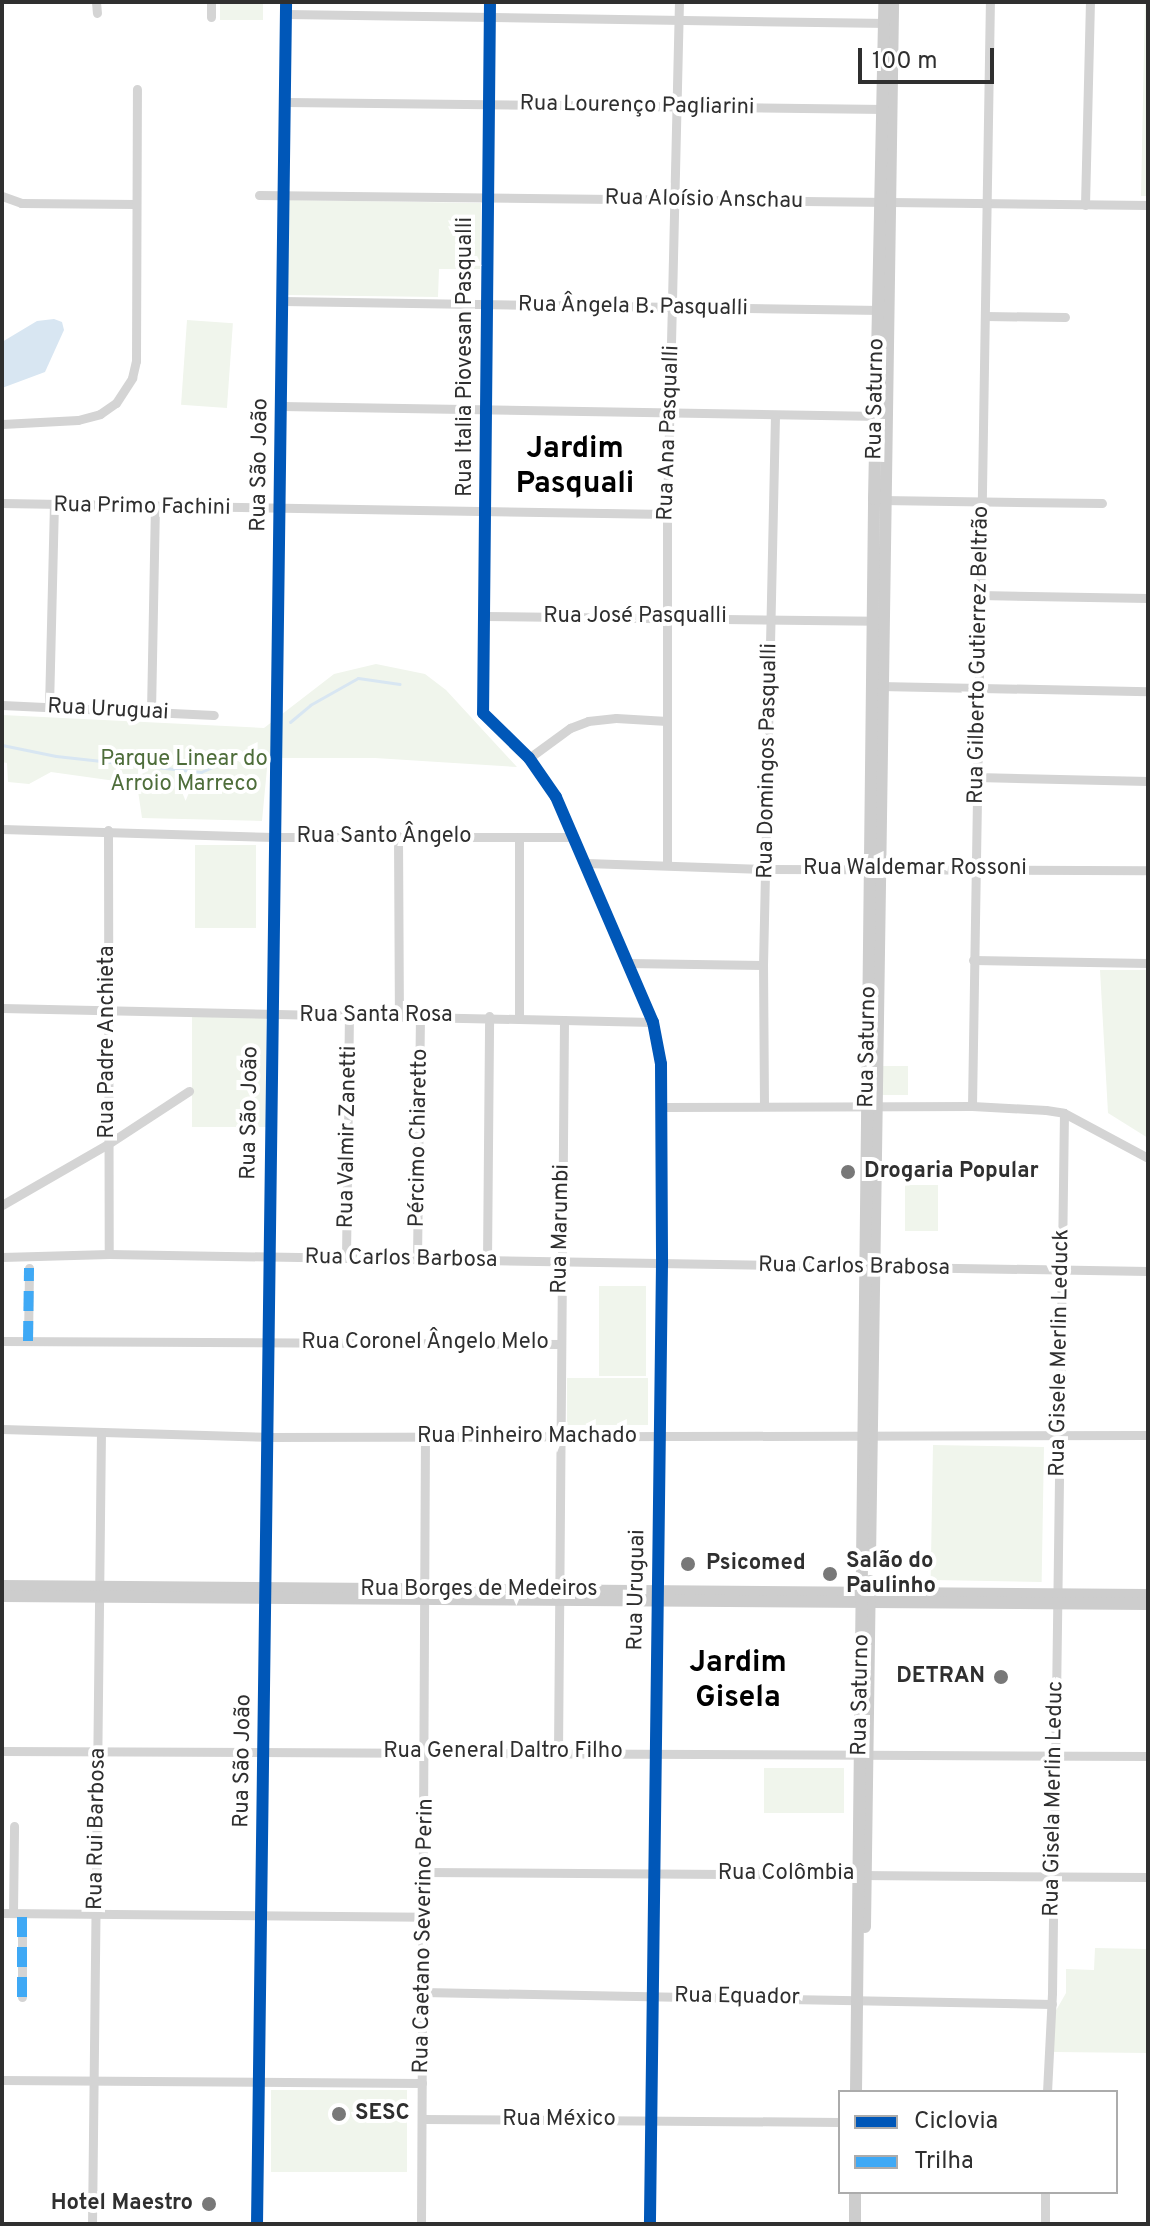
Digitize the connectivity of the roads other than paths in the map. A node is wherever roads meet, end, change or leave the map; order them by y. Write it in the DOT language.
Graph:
graph roads {
  1 [pos="96,2"];
  2 [pos="211,2"];
  3 [pos="286,2"];
  4 [pos="490,2"];
  5 [pos="679,2"];
  6 [pos="884,2"];
  7 [pos="893,2"];
  8 [pos="990,2"];
  9 [pos="1090,2"];
  10 [pos="97,13"];
  11 [pos="286,14"];
  12 [pos="490,16"];
  13 [pos="211,17"];
  14 [pos="679,19"];
  15 [pos="888,23"];
  16 [pos="137,89"];
  17 [pos="286,102"];
  18 [pos="488,103"];
  19 [pos="677,107"];
  20 [pos="886,109"];
  21 [pos="259,195"];
  22 [pos="283,195"];
  23 [pos="2,196"];
  24 [pos="487,198"];
  25 [pos="675,200"];
  26 [pos="885,202"];
  27 [pos="986,203"];
  28 [pos="136,204"];
  29 [pos="1085,205"];
  30 [pos="1148,205"];
  31 [pos="282,301"];
  32 [pos="488,304"];
  33 [pos="673,309"];
  34 [pos="883,310"];
  35 [pos="985,316"];
  36 [pos="1065,317"];
  37 [pos="281,406"];
  38 [pos="487,408"];
  39 [pos="671,414"];
  40 [pos="775,415"];
  41 [pos="881,416"];
  42 [pos="2,424"];
  43 [pos="879,500"];
  44 [pos="981,501"];
  45 [pos="2,503"];
  46 [pos="1102,503"];
  47 [pos="54,504"];
  48 [pos="155,507"];
  49 [pos="279,510"];
  50 [pos="485,513"];
  51 [pos="667,514"];
  52 [pos="979,595"];
  53 [pos="1148,598"];
  54 [pos="484,616"];
  55 [pos="667,617"];
  56 [pos="771,619"];
  57 [pos="877,621"];
  58 [pos="877,686"];
  59 [pos="978,688"];
  60 [pos="1148,691"];
  61 [pos="2,705"];
  62 [pos="49,707"];
  63 [pos="151,712"];
  64 [pos="483,713"];
  65 [pos="214,715"];
  66 [pos="667,721"];
  67 [pos="529,758"];
  68 [pos="976,777"];
  69 [pos="1148,781"];
  70 [pos="2,829"];
  71 [pos="108,830"];
  72 [pos="398,836"];
  73 [pos="274,837"];
  74 [pos="519,837"];
  75 [pos="574,837"];
  76 [pos="586,863"];
  77 [pos="667,864"];
  78 [pos="975,868"];
  79 [pos="767,869"];
  80 [pos="875,870"];
  81 [pos="1148,870"];
  82 [pos="973,960"];
  83 [pos="627,963"];
  84 [pos="1148,963"];
  85 [pos="763,965"];
  86 [pos="2,1008"];
  87 [pos="106,1009"];
  88 [pos="272,1015"];
  89 [pos="399,1015"];
  90 [pos="349,1016"];
  91 [pos="420,1016"];
  92 [pos="489,1016"];
  93 [pos="519,1017"];
  94 [pos="564,1020"];
  95 [pos="653,1022"];
  96 [pos="189,1091"];
  97 [pos="764,1106"];
  98 [pos="872,1106"];
  99 [pos="972,1106"];
  100 [pos="663,1107"];
  101 [pos="1064,1113"];
  102 [pos="108,1144"];
  103 [pos="1148,1158"];
  104 [pos="2,1205"];
  105 [pos="109,1254"];
  106 [pos="2,1257"];
  107 [pos="268,1257"];
  108 [pos="346,1258"];
  109 [pos="417,1260"];
  110 [pos="487,1261"];
  111 [pos="560,1262"];
  112 [pos="662,1264"];
  113 [pos="870,1267"];
  114 [pos="29,1268"];
  115 [pos="1062,1270"];
  116 [pos="1148,1271"];
  117 [pos="2,1341"];
  118 [pos="28,1341"];
  119 [pos="267,1343"];
  120 [pos="561,1344"];
  121 [pos="2,1429"];
  122 [pos="101,1433"];
  123 [pos="868,1433"];
  124 [pos="1058,1434"];
  125 [pos="1148,1435"];
  126 [pos="659,1436"];
  127 [pos="266,1437"];
  128 [pos="425,1437"];
  129 [pos="561,1437"];
  130 [pos="2,1586"];
  131 [pos="100,1591"];
  132 [pos="265,1592"];
  133 [pos="560,1595"];
  134 [pos="1148,1595"];
  135 [pos="2,1596"];
  136 [pos="427,1596"];
  137 [pos="656,1596"];
  138 [pos="866,1596"];
  139 [pos="1056,1598"];
  140 [pos="1148,1604"];
  141 [pos="2,1751"];
  142 [pos="98,1751"];
  143 [pos="263,1751"];
  144 [pos="425,1752"];
  145 [pos="558,1752"];
  146 [pos="656,1753"];
  147 [pos="864,1754"];
  148 [pos="1055,1755"];
  149 [pos="1148,1756"];
  150 [pos="14,1826"];
  151 [pos="424,1872"];
  152 [pos="654,1873"];
  153 [pos="862,1875"];
  154 [pos="1053,1877"];
  155 [pos="1148,1877"];
  156 [pos="12,1913"];
  157 [pos="96,1914"];
  158 [pos="261,1916"];
  159 [pos="424,1917"];
  160 [pos="423,1992"];
  161 [pos="653,1996"];
  162 [pos="22,1997"];
  163 [pos="860,2000"];
  164 [pos="1052,2004"];
  165 [pos="2,2080"];
  166 [pos="94,2080"];
  167 [pos="259,2082"];
  168 [pos="422,2083"];
  169 [pos="856,2090"];
  170 [pos="863,2090"];
  171 [pos="1047,2090"];
  172 [pos="422,2119"];
  173 [pos="651,2120"];
  174 [pos="838,2122"];
  175 [pos="855,2194"];
  176 [pos="863,2194"];
  177 [pos="1045,2194"];
  178 [pos="92,2224"];
  179 [pos="257,2224"];
  180 [pos="421,2224"];
  181 [pos="650,2224"];
  182 [pos="855,2224"];
  183 [pos="862,2224"];
  184 [pos="1045,2224"];
  1 -- 10 [label="street"];
  2 -- 13 [label="street"];
  3 -- 11 [label="street, Rua São João"];
  4 -- 12 [label="street, Rua Italia Piovesan Pasqualli"];
  5 -- 14 [label="street, Rua Ana Pasqualli"];
  6 -- 15 [label="street, Rua Saturno"];
  7 -- 15 [label="street, Rua Saturno"];
  8 -- 27 [label="street, Rua Gilberto Gutierrez Beltrão"];
  9 -- 29 [label="street"];
  11 -- 12 [label="street"];
  11 -- 17 [label="street, Rua São João"];
  12 -- 14 [label="street"];
  12 -- 18 [label="street, Rua Italia Piovesan Pasqualli"];
  14 -- 15 [label="street"];
  14 -- 19 [label="street, Rua Ana Pasqualli"];
  15 -- 20 [label="street, Rua Saturno"];
  16 -- 28 [label="street"];
  17 -- 18 [label="street, Rua Lourenço Pagliarini"];
  17 -- 22 [label="street, Rua São João"];
  18 -- 19 [label="street, Rua Lourenço Pagliarini"];
  18 -- 24 [label="street, Rua Italia Piovesan Pasqualli"];
  19 -- 20 [label="street, Rua Lourenço Pagliarini"];
  19 -- 25 [label="street, Rua Ana Pasqualli"];
  20 -- 26 [label="street, Rua Saturno"];
  21 -- 22 [label="street, Rua Aloísio Anschau"];
  22 -- 24 [label="street, Rua Aloísio Anschau"];
  22 -- 31 [label="street, Rua São João"];
  23 -- 28 [label="street"];
  24 -- 25 [label="street, Rua Aloísio Anschau"];
  24 -- 32 [label="street, Rua Italia Piovesan Pasqualli"];
  25 -- 26 [label="street, Rua Aloísio Anschau"];
  25 -- 33 [label="street, Rua Ana Pasqualli"];
  26 -- 27 [label="street, Rua Aloísio Anschau"];
  26 -- 34 [label="street, Rua Saturno"];
  27 -- 29 [label="street, Rua Aloísio Anschau"];
  27 -- 35 [label="street, Rua Gilberto Gutierrez Beltrão"];
  28 -- 42 [label="street"];
  29 -- 30 [label="street, Rua Aloísio Anschau"];
  31 -- 32 [label="street, Rua Ângela B. Pasqualli"];
  31 -- 37 [label="street, Rua São João"];
  32 -- 33 [label="street, Rua Ângela B. Pasqualli"];
  32 -- 38 [label="street, Rua Italia Piovesan Pasqualli"];
  33 -- 34 [label="street, Rua Ângela B. Pasqualli"];
  33 -- 39 [label="street, Rua Ana Pasqualli"];
  34 -- 41 [label="street, Rua Saturno"];
  35 -- 36 [label="street"];
  35 -- 44 [label="street, Rua Gilberto Gutierrez Beltrão"];
  37 -- 38 [label="street"];
  37 -- 49 [label="street, Rua São João"];
  38 -- 39 [label="street"];
  38 -- 50 [label="street, Rua Italia Piovesan Pasqualli"];
  39 -- 40 [label="street"];
  39 -- 51 [label="street, Rua Ana Pasqualli"];
  40 -- 41 [label="street"];
  40 -- 56 [label="street, Rua Domingos Pasqualli"];
  41 -- 43 [label="street, Rua Saturno"];
  43 -- 44 [label="street"];
  43 -- 57 [label="street, Rua Saturno"];
  44 -- 46 [label="street"];
  44 -- 52 [label="street, Rua Gilberto Gutierrez Beltrão"];
  45 -- 47 [label="street, Rua Primo Fachini"];
  47 -- 48 [label="street, Rua Primo Fachini"];
  47 -- 62 [label="street"];
  48 -- 49 [label="street, Rua Primo Fachini"];
  48 -- 63 [label="street"];
  49 -- 50 [label="street, Rua Primo Fachini"];
  49 -- 73 [label="street, Rua São João"];
  50 -- 51 [label="street, Rua Primo Fachini"];
  50 -- 54 [label="street, Rua Italia Piovesan Pasqualli"];
  51 -- 55 [label="street, Rua Ana Pasqualli"];
  52 -- 53 [label="street"];
  52 -- 59 [label="street, Rua Gilberto Gutierrez Beltrão"];
  54 -- 55 [label="street, Rua José Pasqualli"];
  54 -- 64 [label="street, Rua Italia Piovesan Pasqualli"];
  55 -- 56 [label="street, Rua José Pasqualli"];
  55 -- 66 [label="street, Rua Ana Pasqualli"];
  56 -- 57 [label="street, Rua José Pasqualli"];
  56 -- 79 [label="street, Rua Domingos Pasqualli"];
  57 -- 58 [label="street, Rua Saturno"];
  58 -- 59 [label="street"];
  58 -- 80 [label="street, Rua Saturno"];
  59 -- 60 [label="street"];
  59 -- 68 [label="street, Rua Gilberto Gutierrez Beltrão"];
  61 -- 62 [label="street, Rua Uruguai"];
  62 -- 63 [label="street, Rua Uruguai"];
  63 -- 65 [label="street, Rua Uruguai"];
  64 -- 67 [label="street, Rua Uruguai"];
  66 -- 67 [label="street"];
  66 -- 77 [label="street, Rua Ana Pasqualli"];
  67 -- 75 [label="street, Rua Uruguai"];
  68 -- 69 [label="street"];
  68 -- 78 [label="street, Rua Gilberto Gutierrez Beltrão"];
  70 -- 71 [label="street, Rua Santo Ângelo"];
  71 -- 73 [label="street, Rua Santo Ângelo"];
  71 -- 87 [label="street, Rua Padre Anchieta"];
  72 -- 73 [label="street, Rua Santo Ângelo"];
  72 -- 74 [label="street, Rua Santo Ângelo"];
  72 -- 89 [label="street"];
  73 -- 88 [label="street, Rua São João"];
  74 -- 75 [label="street, Rua Santo Ângelo"];
  74 -- 93 [label="street"];
  75 -- 76 [label="street, Rua Uruguai"];
  76 -- 77 [label="street, Rua Waldemar Rossoni"];
  76 -- 83 [label="street, Rua Uruguai"];
  77 -- 79 [label="street, Rua Waldemar Rossoni"];
  78 -- 80 [label="street, Rua Waldemar Rossoni"];
  78 -- 81 [label="street, Rua Waldemar Rossoni"];
  78 -- 82 [label="street, Rua Gilberto Gutierrez Beltrão"];
  79 -- 80 [label="street, Rua Waldemar Rossoni"];
  79 -- 85 [label="street, Rua Domingos Pasqualli"];
  80 -- 98 [label="street, Rua Saturno"];
  82 -- 84 [label="street"];
  82 -- 99 [label="street, Rua Gilberto Gutierrez Beltrão"];
  83 -- 85 [label="street"];
  83 -- 95 [label="street, Rua Uruguai"];
  85 -- 97 [label="street, Rua Domingos Pasqualli"];
  86 -- 87 [label="street, Rua Santa Rosa"];
  87 -- 88 [label="street, Rua Santa Rosa"];
  87 -- 102 [label="street, Rua Padre Anchieta"];
  88 -- 90 [label="street, Rua Santa Rosa"];
  88 -- 107 [label="street, Rua São João"];
  89 -- 90 [label="street, Rua Santa Rosa"];
  89 -- 91 [label="street, Rua Santa Rosa"];
  90 -- 108 [label="street, Rua Valmir Zanetti"];
  91 -- 92 [label="street, Rua Santa Rosa"];
  91 -- 109 [label="street, Pércimo Chiaretto"];
  92 -- 93 [label="street, Rua Santa Rosa"];
  92 -- 110 [label="street"];
  93 -- 94 [label="street, Rua Santa Rosa"];
  94 -- 95 [label="street, Rua Santa Rosa"];
  94 -- 111 [label="street, Rua Marumbi"];
  95 -- 100 [label="street, Rua Uruguai"];
  96 -- 102 [label="street"];
  97 -- 98 [label="street"];
  97 -- 100 [label="street"];
  98 -- 99 [label="street"];
  98 -- 113 [label="street, Rua Saturno"];
  99 -- 101 [label="street"];
  100 -- 112 [label="street, Rua Uruguai"];
  101 -- 103 [label="street"];
  101 -- 115 [label="street, Rua Gisele Merlin Leduck"];
  102 -- 104 [label="street"];
  102 -- 105 [label="street, Rua Padre Anchieta"];
  105 -- 106 [label="street, Rua Carlos Barbosa"];
  105 -- 107 [label="street, Rua Carlos Barbosa"];
  107 -- 108 [label="street, Rua Carlos Barbosa"];
  107 -- 119 [label="street, Rua São João"];
  108 -- 109 [label="street, Rua Carlos Barbosa"];
  109 -- 110 [label="street, Rua Carlos Barbosa"];
  110 -- 111 [label="street, Rua Carlos Barbosa"];
  111 -- 112 [label="street, Rua Carlos Brabosa"];
  111 -- 120 [label="street, Rua Marumbi"];
  112 -- 113 [label="street, Rua Carlos Brabosa"];
  112 -- 126 [label="street, Rua Uruguai"];
  113 -- 115 [label="street, Rua Carlos Brabosa"];
  113 -- 123 [label="street, Rua Saturno"];
  114 -- 118 [label="street"];
  115 -- 116 [label="street, Rua Carlos Brabosa"];
  115 -- 124 [label="street, Rua Gisele Merlin Leduck"];
  117 -- 118 [label="street, Rua Coronel Ângelo Melo"];
  118 -- 119 [label="street, Rua Coronel Ângelo Melo"];
  119 -- 120 [label="street, Rua Coronel Ângelo Melo"];
  119 -- 127 [label="street, Rua São João"];
  120 -- 129 [label="street, Rua Marumbi"];
  121 -- 122 [label="street, Rua Pinheiro Machado"];
  122 -- 127 [label="street, Rua Pinheiro Machado"];
  122 -- 131 [label="street, Rua Rui Barbosa"];
  123 -- 124 [label="street, Rua Pinheiro Machado"];
  123 -- 126 [label="street, Rua Pinheiro Machado"];
  123 -- 138 [label="street, Rua Saturno"];
  124 -- 125 [label="street, Rua Pinheiro Machado"];
  124 -- 139 [label="street, Rua Gisele Merlin Leduck"];
  126 -- 129 [label="street, Rua Pinheiro Machado"];
  126 -- 137 [label="street, Rua Uruguai"];
  127 -- 128 [label="street, Rua Pinheiro Machado"];
  127 -- 132 [label="street, Rua São João"];
  128 -- 129 [label="street, Rua Pinheiro Machado"];
  128 -- 136 [label="street, Rua Caetano Severino Perin"];
  129 -- 133 [label="street, Rua Marumbi"];
  130 -- 131 [label="street, Rua Borges de Medeiros"];
  131 -- 132 [label="street, Rua Borges de Medeiros"];
  131 -- 135 [label="street"];
  131 -- 142 [label="street, Rua Rui Barbosa"];
  132 -- 136 [label="street, Rua Borges de Medeiros"];
  132 -- 143 [label="street, Rua São João"];
  133 -- 136 [label="street, Rua Borges de Medeiros"];
  133 -- 137 [label="street, Rua Borges de Medeiros"];
  133 -- 145 [label="street, Rua Marumbi"];
  134 -- 139 [label="street, Rua Borges de Medeiros"];
  136 -- 144 [label="street, Rua Caetano Severino Perin"];
  137 -- 138 [label="street, Rua Borges de Medeiros"];
  137 -- 146 [label="street, Rua Uruguai"];
  138 -- 139 [label="street, Rua Borges de Medeiros"];
  138 -- 147 [label="street, Rua Saturno"];
  139 -- 140 [label="street, Rua Borges de Medeiros"];
  139 -- 148 [label="street, Rua Gisela Merlin Leduc"];
  141 -- 142 [label="street, Rua General Daltro Filho"];
  142 -- 143 [label="street, Rua General Daltro Filho"];
  142 -- 157 [label="street, Rua Rui Barbosa"];
  143 -- 144 [label="street, Rua General Daltro Filho"];
  143 -- 158 [label="street, Rua São João"];
  144 -- 145 [label="street, Rua General Daltro Filho"];
  144 -- 151 [label="street, Rua Caetano Severino Perin"];
  145 -- 146 [label="street, Rua General Daltro Filho"];
  146 -- 147 [label="street, Rua General Daltro Filho"];
  146 -- 152 [label="street, Rua Uruguai"];
  147 -- 148 [label="street, Rua General Daltro Filho"];
  147 -- 153 [label="street, Rua Saturno"];
  148 -- 149 [label="street, Rua General Daltro Filho"];
  148 -- 154 [label="street, Rua Gisela Merlin Leduc"];
  150 -- 156 [label="street"];
  151 -- 152 [label="street, Rua Colômbia"];
  151 -- 159 [label="street, Rua Caetano Severino Perin"];
  152 -- 153 [label="street, Rua Colômbia"];
  152 -- 161 [label="street, Rua Uruguai"];
  153 -- 154 [label="street, Rua Colômbia"];
  153 -- 163 [label="street, Rua Saturno"];
  154 -- 155 [label="street, Rua Colômbia"];
  154 -- 164 [label="street, Rua Gisela Merlin Leduc"];
  156 -- 157 [label="street"];
  156 -- 162 [label="street"];
  157 -- 158 [label="street"];
  157 -- 166 [label="street, Rua Rui Barbosa"];
  158 -- 159 [label="street"];
  158 -- 167 [label="street, Rua São João"];
  159 -- 160 [label="street, Rua Caetano Severino Perin"];
  160 -- 161 [label="street, Rua Equador"];
  160 -- 168 [label="street, Rua Caetano Severino Perin"];
  161 -- 163 [label="street, Rua Equador"];
  161 -- 173 [label="street, Rua Uruguai"];
  163 -- 164 [label="street, Rua Equador"];
  163 -- 169 [label="street, Rua Saturno"];
  163 -- 170 [label="street, Rua Saturno"];
  164 -- 171 [label="street, Rua Gisela Merlin Leduc"];
  165 -- 166 [label="street"];
  166 -- 167 [label="street"];
  166 -- 178 [label="street, Rua Rui Barbosa"];
  167 -- 168 [label="street"];
  167 -- 179 [label="street, Rua São João"];
  168 -- 172 [label="street, Rua Caetano Severino Perin"];
  172 -- 173 [label="street, Rua México"];
  172 -- 180 [label="street, Rua Caetano Severino Perin"];
  173 -- 174 [label="street, Rua México"];
  173 -- 181 [label="street, Rua Uruguai"];
  175 -- 182 [label="street"];
  176 -- 183 [label="street"];
  177 -- 184 [label="street"];
}
